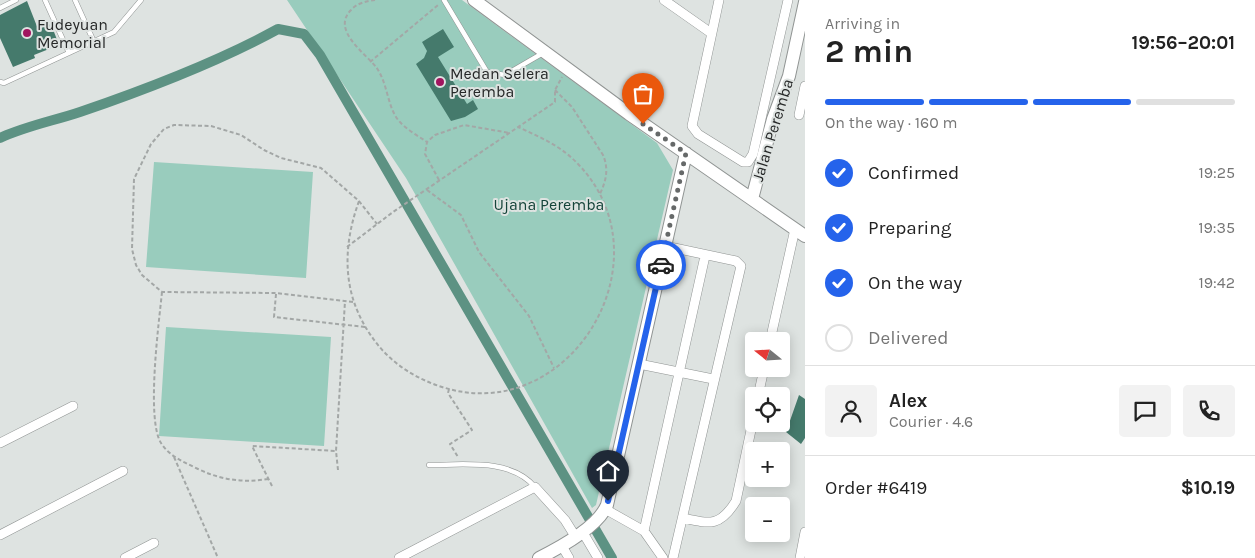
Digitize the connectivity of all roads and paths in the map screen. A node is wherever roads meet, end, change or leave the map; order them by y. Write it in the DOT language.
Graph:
graph roads {
  1 [pos="16,0"];
  2 [pos="45,0"];
  3 [pos="75,0"];
  4 [pos="141,0"];
  5 [pos="375,0"];
  6 [pos="444,0"];
  7 [pos="474,0"];
  8 [pos="664,0"];
  9 [pos="719,0"];
  10 [pos="788,0"];
  11 [pos="805,2"];
  12 [pos="0,8"];
  13 [pos="711,33"];
  14 [pos="94,42"];
  15 [pos="544,52"];
  16 [pos="70,53"];
  17 [pos="370,62"];
  18 [pos="566,68"];
  19 [pos="0,82"];
  20 [pos="805,86"];
  21 [pos="555,90"];
  22 [pos="802,118"];
  23 [pos="518,127"];
  24 [pos="510,133"];
  25 [pos="427,142"];
  26 [pos="686,153"];
  27 [pos="440,181"];
  28 [pos="427,190"];
  29 [pos="600,194"];
  30 [pos="752,199"];
  31 [pos="359,201"];
  32 [pos="377,224"];
  33 [pos="800,233"];
  34 [pos="665,246"];
  35 [pos="347,247"];
  36 [pos="706,256"];
  37 [pos="162,292"];
  38 [pos="276,293"];
  39 [pos="345,301"];
  40 [pos="353,302"];
  41 [pos="344,325"];
  42 [pos="365,327"];
  43 [pos="772,332"];
  44 [pos="639,364"];
  45 [pos="554,368"];
  46 [pos="679,373"];
  47 [pos="713,379"];
  48 [pos="449,389"];
  49 [pos="73,406"];
  50 [pos="751,432"];
  51 [pos="0,443"];
  52 [pos="336,451"];
  53 [pos="174,457"];
  54 [pos="429,465"];
  55 [pos="464,465"];
  56 [pos="338,470"];
  57 [pos="123,471"];
  58 [pos="268,479"];
  59 [pos="272,486"];
  60 [pos="535,487"];
  61 [pos="602,513"];
  62 [pos="683,518"];
  63 [pos="581,531"];
  64 [pos="644,531"];
  65 [pos="805,532"];
  66 [pos="0,535"];
  67 [pos="154,543"];
  68 [pos="562,546"];
  69 [pos="124,558"];
  70 [pos="218,558"];
  71 [pos="399,558"];
  72 [pos="539,558"];
  73 [pos="569,558"];
  74 [pos="598,558"];
  75 [pos="664,558"];
  76 [pos="673,558"];
  77 [pos="800,558"];
  1 -- 12 [label="lane"];
  2 -- 16 [label="lane"];
  3 -- 14 [label="lane"];
  4 -- 14 [label="lane"];
  5 -- 17 [label="path"];
  6 -- 15 [label="lane"];
  6 -- 17 [label="path"];
  7 -- 15 [label="street"];
  8 -- 13 [label="street"];
  9 -- 13 [label="street"];
  10 -- 13 [label="street"];
  11 -- 30 [label="street, Jalan Peremba"];
  14 -- 16 [label="lane"];
  15 -- 18 [label="street"];
  16 -- 19 [label="lane"];
  17 -- 25 [label="path"];
  18 -- 21 [label="path"];
  18 -- 26 [label="street"];
  20 -- 22 [label="street"];
  21 -- 23 [label="path"];
  21 -- 29 [label="path"];
  23 -- 24 [label="path"];
  23 -- 29 [label="path"];
  24 -- 25 [label="path"];
  24 -- 27 [label="path"];
  25 -- 27 [label="path"];
  26 -- 30 [label="street"];
  26 -- 34 [label="street"];
  27 -- 28 [label="path"];
  28 -- 32 [label="path"];
  28 -- 45 [label="path"];
  29 -- 45 [label="path"];
  30 -- 33 [label="street"];
  31 -- 32 [label="path"];
  31 -- 35 [label="path"];
  31 -- 37 [label="path"];
  32 -- 35 [label="path"];
  33 -- 43 [label="street"];
  34 -- 36 [label="street"];
  34 -- 44 [label="street"];
  35 -- 40 [label="path"];
  36 -- 46 [label="street"];
  36 -- 47 [label="street"];
  37 -- 38 [label="path"];
  37 -- 53 [label="path"];
  38 -- 39 [label="path"];
  38 -- 41 [label="path"];
  39 -- 40 [label="path"];
  39 -- 41 [label="path"];
  40 -- 42 [label="path"];
  41 -- 42 [label="path"];
  41 -- 52 [label="path"];
  42 -- 48 [label="path"];
  44 -- 46 [label="street"];
  44 -- 61 [label="street"];
  45 -- 48 [label="path"];
  46 -- 47 [label="street"];
  46 -- 64 [label="street"];
  47 -- 62 [label="street"];
  48 -- 55 [label="path"];
  49 -- 51 [label="street"];
  50 -- 62 [label="street"];
  52 -- 56 [label="path"];
  52 -- 58 [label="path"];
  53 -- 58 [label="path"];
  53 -- 70 [label="path"];
  54 -- 55 [label="lane"];
  55 -- 60 [label="lane"];
  57 -- 66 [label="street"];
  58 -- 59 [label="path"];
  60 -- 63 [label="street"];
  60 -- 71 [label="street"];
  61 -- 63 [label="street"];
  61 -- 64 [label="street"];
  62 -- 76 [label="street"];
  63 -- 68 [label="street"];
  63 -- 74 [label="street"];
  64 -- 75 [label="street"];
  65 -- 77 [label="street"];
  67 -- 69 [label="street"];
  68 -- 72 [label="street"];
  68 -- 73 [label="street"];
}
